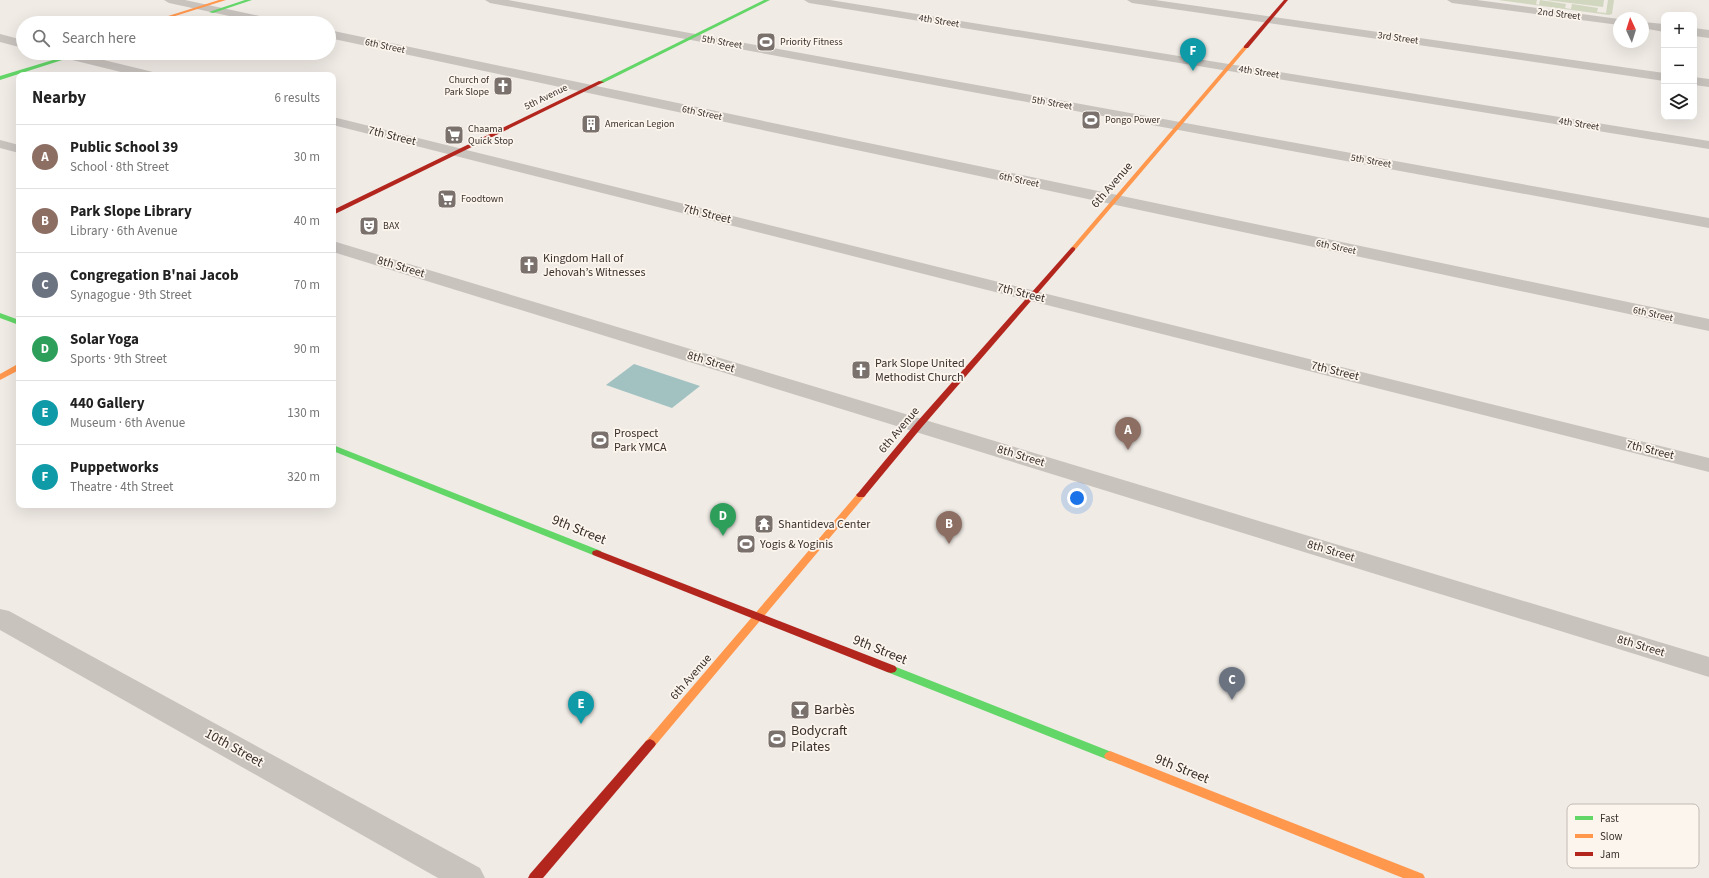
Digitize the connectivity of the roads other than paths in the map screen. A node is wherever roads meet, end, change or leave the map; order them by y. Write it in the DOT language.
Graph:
graph roads {
  1 [pos="169,0"];
  2 [pos="224,0"];
  3 [pos="250,0"];
  4 [pos="490,0"];
  5 [pos="768,0"];
  6 [pos="809,0"];
  7 [pos="1132,0"];
  8 [pos="1286,0"];
  9 [pos="1452,0"];
  10 [pos="202,7"];
  11 [pos="218,10"];
  12 [pos="172,16"];
  13 [pos="199,16"];
  14 [pos="246,16"];
  15 [pos="1269,20"];
  16 [pos="1613,21"];
  17 [pos="1649,26"];
  18 [pos="1661,28"];
  19 [pos="1697,32"];
  20 [pos="1709,34"];
  21 [pos="336,35"];
  22 [pos="693,37"];
  23 [pos="0,38"];
  24 [pos="16,42"];
  25 [pos="53,60"];
  26 [pos="93,60"];
  27 [pos="1228,68"];
  28 [pos="18,72"];
  29 [pos="137,72"];
  30 [pos="16,73"];
  31 [pos="1661,77"];
  32 [pos="0,78"];
  33 [pos="1697,81"];
  34 [pos="1709,83"];
  35 [pos="588,88"];
  36 [pos="336,122"];
  37 [pos="1179,126"];
  38 [pos="0,144"];
  39 [pos="1709,145"];
  40 [pos="16,149"];
  41 [pos="458,152"];
  42 [pos="1115,200"];
  43 [pos="336,212"];
  44 [pos="1709,223"];
  45 [pos="336,247"];
  46 [pos="1033,296"];
  47 [pos="0,315"];
  48 [pos="16,322"];
  49 [pos="1709,325"];
  50 [pos="16,369"];
  51 [pos="0,377"];
  52 [pos="919,425"];
  53 [pos="336,449"];
  54 [pos="1709,465"];
  55 [pos="758,617"];
  56 [pos="0,618"];
  57 [pos="1709,667"];
  58 [pos="468,878"];
  59 [pos="535,878"];
  60 [pos="1418,878"];
  1 -- 10 [label="street"];
  2 -- 10 [label="street"];
  3 -- 11 [label="street"];
  4 -- 22 [label="street, 5th Street"];
  5 -- 22 [label="street, 5th Avenue"];
  6 -- 27 [label="street, 4th Street"];
  7 -- 15 [label="street, 3rd Street"];
  8 -- 15 [label="street, 6th Avenue"];
  9 -- 16 [label="street, 2nd Street"];
  10 -- 11 [label="street"];
  10 -- 12 [label="street"];
  11 -- 13 [label="street"];
  11 -- 14 [label="street"];
  15 -- 27 [label="street, 6th Avenue"];
  15 -- 31 [label="street, 3rd Street"];
  17 -- 18 [label="street"];
  19 -- 20 [label="street"];
  21 -- 35 [label="street, 6th Street"];
  22 -- 35 [label="street, 5th Avenue"];
  22 -- 37 [label="street, 5th Street"];
  23 -- 24 [label="street"];
  25 -- 28 [label="street"];
  26 -- 29 [label="street"];
  27 -- 37 [label="street, 6th Avenue"];
  27 -- 39 [label="street, 4th Street"];
  30 -- 32 [label="street"];
  33 -- 34 [label="street"];
  35 -- 41 [label="street, 5th Avenue"];
  35 -- 42 [label="street, 6th Street"];
  36 -- 41 [label="street, 7th Street"];
  37 -- 42 [label="street, 6th Avenue"];
  37 -- 44 [label="street, 5th Street"];
  38 -- 40 [label="street"];
  41 -- 43 [label="street, 5th Avenue"];
  41 -- 46 [label="street, 7th Street"];
  42 -- 46 [label="street, 6th Avenue"];
  42 -- 49 [label="street, 6th Street"];
  45 -- 52 [label="street, 8th Street"];
  46 -- 52 [label="street, 6th Avenue"];
  46 -- 54 [label="street, 7th Street"];
  47 -- 48 [label="street"];
  50 -- 51 [label="street"];
  52 -- 55 [label="street, 6th Avenue"];
  52 -- 57 [label="street, 8th Street"];
  53 -- 55 [label="street, 9th Street"];
  55 -- 59 [label="street, 6th Avenue"];
  55 -- 60 [label="street, 9th Street"];
  56 -- 58 [label="street, 10th Street"];
}
